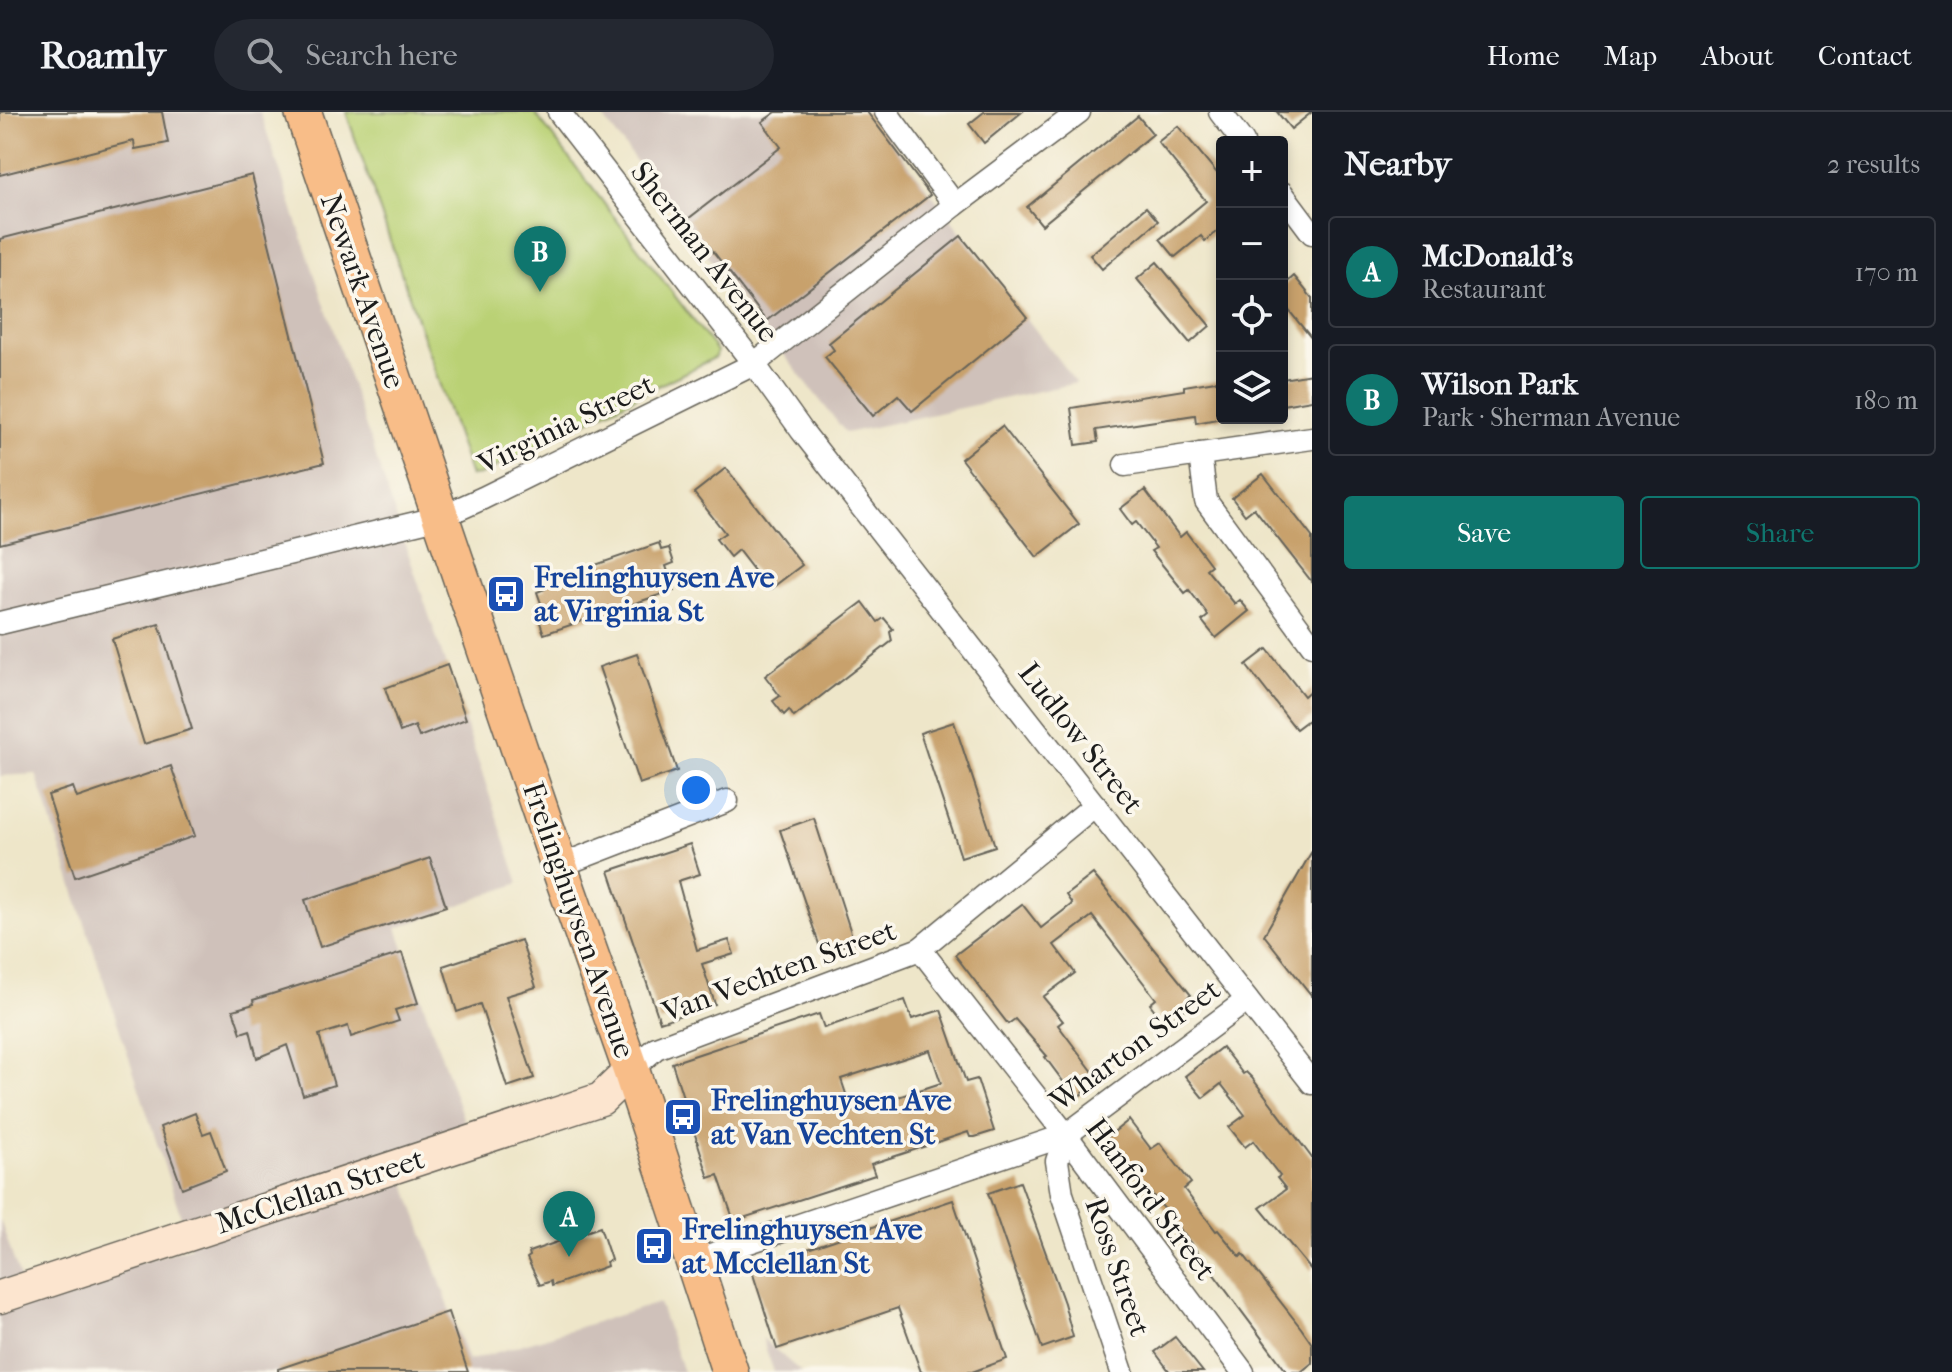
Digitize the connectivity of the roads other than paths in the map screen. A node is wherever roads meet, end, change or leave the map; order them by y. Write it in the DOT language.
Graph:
graph roads {
  1 [pos="303,112"];
  2 [pos="559,112"];
  3 [pos="886,112"];
  4 [pos="1079,112"];
  5 [pos="1220,112"];
  6 [pos="1238,136"];
  7 [pos="1288,201"];
  8 [pos="955,205"];
  9 [pos="1312,233"];
  10 [pos="754,364"];
  11 [pos="802,431"];
  12 [pos="1312,438"];
  13 [pos="1200,454"];
  14 [pos="1125,465"];
  15 [pos="423,469"];
  16 [pos="441,517"];
  17 [pos="0,623"];
  18 [pos="1312,645"];
  19 [pos="727,801"];
  20 [pos="1095,805"];
  21 [pos="559,866"];
  22 [pos="920,949"];
  23 [pos="1247,1000"];
  24 [pos="631,1070"];
  25 [pos="1312,1083"];
  26 [pos="1066,1135"];
  27 [pos="693,1261"];
  28 [pos="0,1297"];
  29 [pos="730,1372"];
  30 [pos="1122,1372"];
  31 [pos="1243,1372"];
  1 -- 15 [label="main road, Newark Avenue"];
  2 -- 10 [label="street, Sherman Avenue"];
  3 -- 8 [label="street"];
  4 -- 8 [label="street, Virginia Street"];
  5 -- 6 [label="street"];
  7 -- 9 [label="street"];
  8 -- 10 [label="street, Virginia Street"];
  10 -- 11 [label="street, Sherman Avenue"];
  10 -- 16 [label="street, Virginia Street"];
  11 -- 20 [label="street, Ludlow Street"];
  12 -- 13 [label="street"];
  13 -- 14 [label="street"];
  13 -- 18 [label="street"];
  15 -- 16 [label="main road, Frelinghuysen Avenue"];
  16 -- 17 [label="street, Virginia Street"];
  16 -- 21 [label="main road, Frelinghuysen Avenue"];
  19 -- 21 [label="street"];
  20 -- 22 [label="street, Van Vechten Street"];
  20 -- 23 [label="street, Ludlow Street"];
  21 -- 24 [label="main road, Frelinghuysen Avenue"];
  22 -- 24 [label="street, Van Vechten Street"];
  22 -- 26 [label="street, Hanford Street"];
  23 -- 25 [label="street, Ludlow Street"];
  23 -- 26 [label="street, Wharton Street"];
  24 -- 27 [label="main road, Frelinghuysen Avenue"];
  24 -- 28 [label="main road, McClellan Street"];
  26 -- 27 [label="street, Wharton Street"];
  26 -- 30 [label="street, Ross Street"];
  26 -- 31 [label="street, Hanford Street"];
  27 -- 29 [label="main road, Frelinghuysen Avenue"];
}
